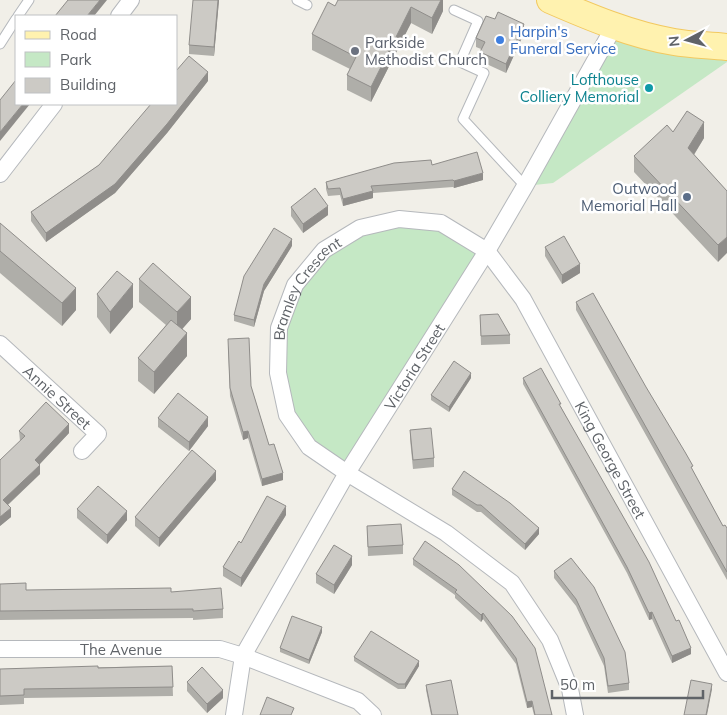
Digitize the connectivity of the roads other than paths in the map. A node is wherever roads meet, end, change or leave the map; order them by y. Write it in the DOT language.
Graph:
graph roads {
  1 [pos="29,0"];
  2 [pos="131,0"];
  3 [pos="297,0"];
  4 [pos="550,0"];
  5 [pos="306,5"];
  6 [pos="454,10"];
  7 [pos="19,15"];
  8 [pos="120,15"];
  9 [pos="15,21"];
  10 [pos="615,25"];
  11 [pos="0,44"];
  12 [pos="727,47"];
  13 [pos="53,105"];
  14 [pos="0,174"];
  15 [pos="526,186"];
  16 [pos="488,251"];
  17 [pos="0,344"];
  18 [pos="82,450"];
  19 [pos="347,474"];
  20 [pos="0,649"];
  21 [pos="243,656"];
  22 [pos="727,673"];
  23 [pos="234,715"];
  24 [pos="373,715"];
  25 [pos="575,715"];
  1 -- 7 [label="lane"];
  2 -- 8 [label="street"];
  3 -- 5 [label="lane"];
  4 -- 10 [label="main road"];
  6 -- 15 [label="lane"];
  9 -- 11 [label="lane"];
  10 -- 12 [label="main road"];
  10 -- 15 [label="street, Victoria Street"];
  13 -- 14 [label="street"];
  15 -- 16 [label="street, Victoria Street"];
  16 -- 19 [label="street, Victoria Street"];
  16 -- 19 [label="street, Bramley Crescent"];
  16 -- 22 [label="street, King George Street"];
  17 -- 18 [label="street, Annie Street"];
  19 -- 21 [label="street, Victoria Street"];
  19 -- 25 [label="street, Bramley Crescent"];
  20 -- 21 [label="street, The Avenue"];
  21 -- 23 [label="street, Victoria Street"];
  21 -- 24 [label="street, The Avenue"];
}
